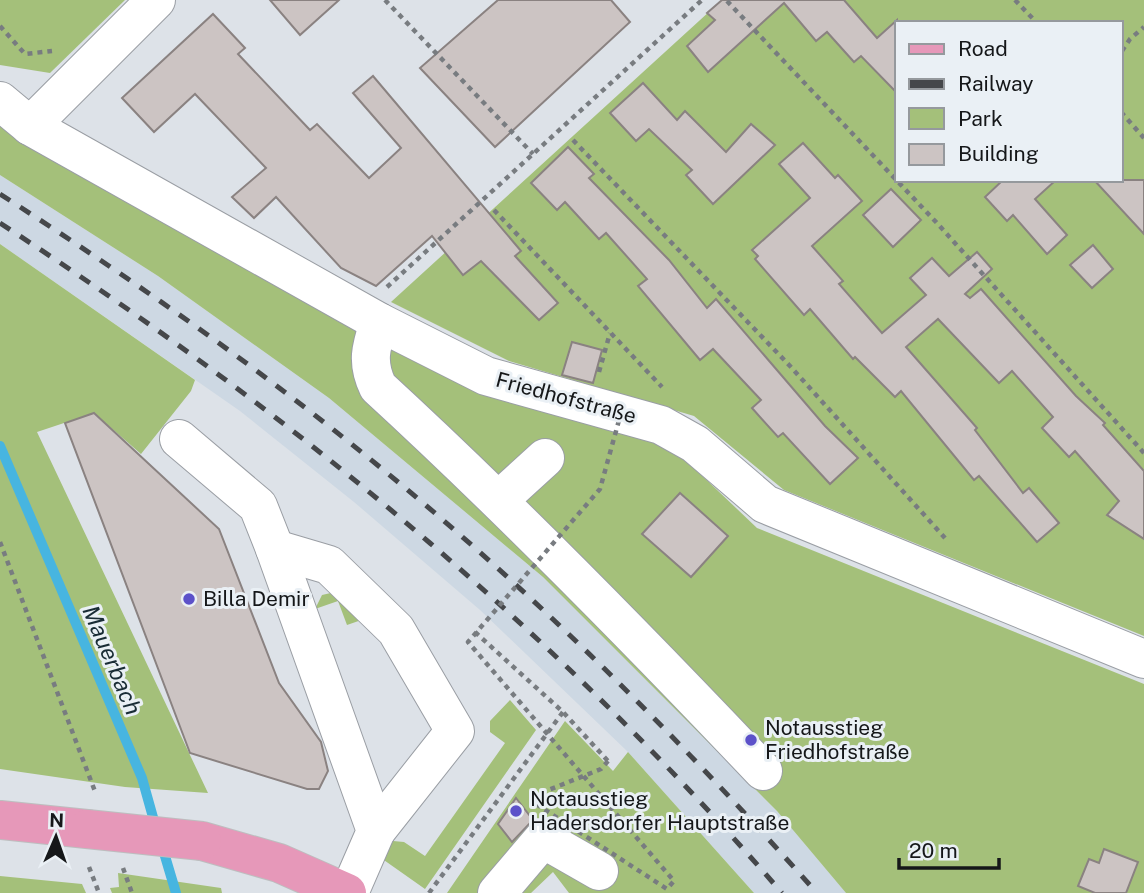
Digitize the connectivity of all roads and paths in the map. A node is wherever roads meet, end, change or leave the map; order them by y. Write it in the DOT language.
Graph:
graph roads {
  1 [pos="156,0"];
  2 [pos="385,0"];
  3 [pos="702,0"];
  4 [pos="1015,0"];
  5 [pos="727,1"];
  6 [pos="1035,21"];
  7 [pos="0,26"];
  8 [pos="1144,27"];
  9 [pos="62,46"];
  10 [pos="1123,49"];
  11 [pos="10,110"];
  12 [pos="1123,114"];
  13 [pos="1144,138"];
  14 [pos="573,140"];
  15 [pos="533,155"];
  16 [pos="895,179"];
  17 [pos="898,182"];
  18 [pos="494,210"];
  19 [pos="368,315"];
  20 [pos="669,394"];
  21 [pos="621,413"];
  22 [pos="179,439"];
  23 [pos="1144,453"];
  24 [pos="545,458"];
  25 [pos="500,499"];
  26 [pos="0,542"];
  27 [pos="275,549"];
  28 [pos="927,571"];
  29 [pos="475,632"];
  30 [pos="1144,659"];
  31 [pos="563,712"];
  32 [pos="764,771"];
  33 [pos="93,816"];
  34 [pos="0,820"];
  35 [pos="376,831"];
  36 [pos="89,867"];
  37 [pos="122,867"];
  38 [pos="599,871"];
  39 [pos="99,893"];
  40 [pos="132,893"];
  41 [pos="348,893"];
  42 [pos="429,893"];
  43 [pos="497,893"];
  1 -- 11 [label="street"];
  2 -- 15 [label="path"];
  3 -- 15 [label="path"];
  4 -- 6 [label="path"];
  5 -- 16 [label="path"];
  7 -- 9 [label="path"];
  8 -- 10 [label="path"];
  11 -- 19 [label="street, Friedhofstraße"];
  12 -- 13 [label="path"];
  14 -- 28 [label="path"];
  15 -- 19 [label="path"];
  17 -- 23 [label="path"];
  18 -- 20 [label="path"];
  19 -- 21 [label="street, Friedhofstraße"];
  19 -- 25 [label="street"];
  21 -- 28 [label="street, Friedhofstraße"];
  21 -- 29 [label="path, bridge"];
  22 -- 27 [label="street"];
  24 -- 25 [label="street"];
  25 -- 32 [label="street"];
  26 -- 33 [label="path"];
  27 -- 35 [label="street"];
  27 -- 35 [label="street"];
  28 -- 30 [label="street, Friedhofstraße"];
  29 -- 31 [label="path"];
  29 -- 31 [label="path, bridge"];
  31 -- 42 [label="path"];
  33 -- 34 [label="main road"];
  33 -- 41 [label="main road, bridge"];
  35 -- 41 [label="street"];
  36 -- 39 [label="path"];
  37 -- 40 [label="path"];
  38 -- 43 [label="street"];
}
